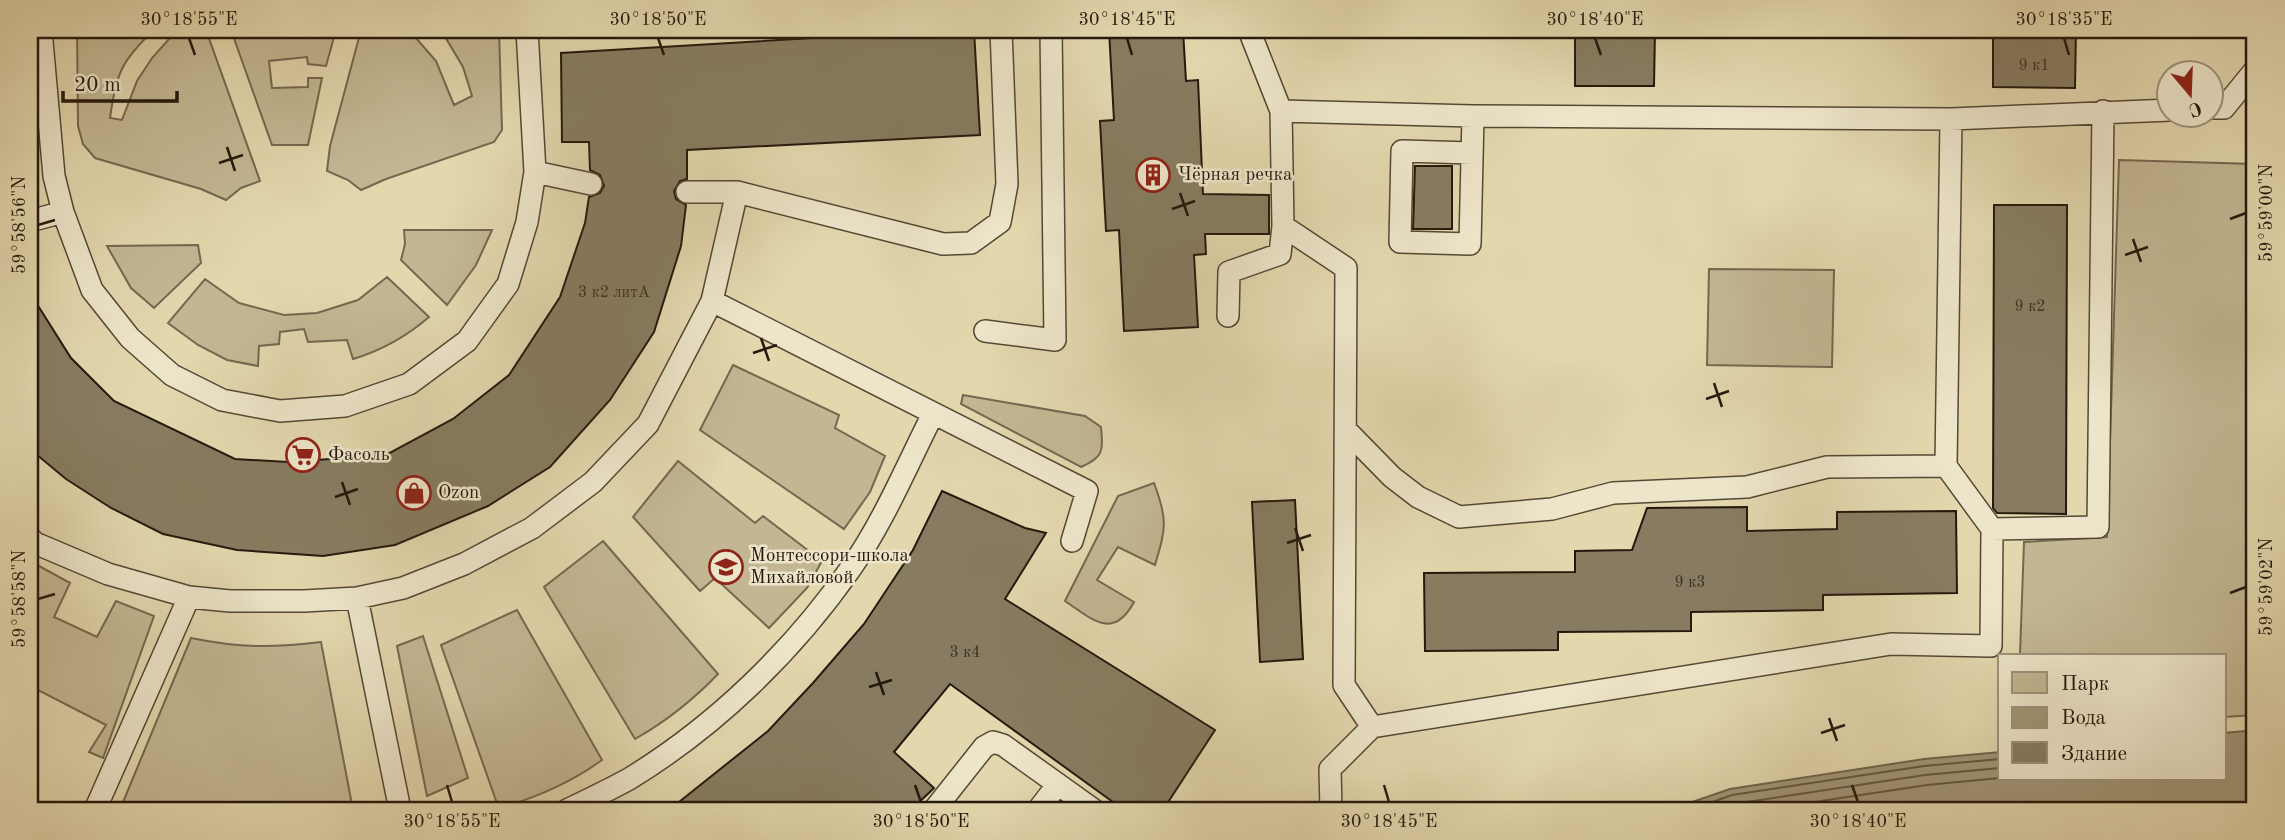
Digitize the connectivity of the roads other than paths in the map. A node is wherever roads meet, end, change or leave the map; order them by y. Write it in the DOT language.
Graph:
graph roads {
  1 [pos="41,30"];
  2 [pos="527,30"];
  3 [pos="1001,30"];
  4 [pos="1051,30"];
  5 [pos="1249,30"];
  6 [pos="2255,70"];
  7 [pos="2226,106"];
  8 [pos="2156,110"];
  9 [pos="1281,111"];
  10 [pos="2103,111"];
  11 [pos="1473,116"];
  12 [pos="1951,119"];
  13 [pos="1472,153"];
  14 [pos="535,172"];
  15 [pos="590,184"];
  16 [pos="687,192"];
  17 [pos="737,192"];
  18 [pos="63,212"];
  19 [pos="30,221"];
  20 [pos="1283,226"];
  21 [pos="712,301"];
  22 [pos="1228,316"];
  23 [pos="985,331"];
  24 [pos="933,414"];
  25 [pos="1346,430"];
  26 [pos="1946,466"];
  27 [pos="1992,529"];
  28 [pos="30,538"];
  29 [pos="1072,541"];
  30 [pos="189,597"];
  31 [pos="357,598"];
  32 [pos="1373,727"];
  33 [pos="1058,784"];
  34 [pos="95,810"];
  35 [pos="400,810"];
  36 [pos="567,810"];
  37 [pos="934,810"];
  38 [pos="1038,810"];
  39 [pos="1094,810"];
  40 [pos="1331,810"];
  1 -- 18 [label="lane"];
  2 -- 14 [label="lane"];
  3 -- 17 [label="lane"];
  4 -- 23 [label="lane"];
  5 -- 9 [label="lane"];
  6 -- 7 [label="lane"];
  8 -- 10 [label="lane"];
  9 -- 11 [label="lane"];
  9 -- 20 [label="lane"];
  10 -- 12 [label="lane"];
  10 -- 27 [label="lane"];
  11 -- 12 [label="lane"];
  11 -- 13 [label="lane"];
  12 -- 26 [label="lane"];
  13 -- 13 [label="lane"];
  14 -- 15 [label="lane"];
  14 -- 18 [label="lane"];
  16 -- 17 [label="lane"];
  17 -- 21 [label="lane"];
  18 -- 19 [label="lane"];
  20 -- 22 [label="lane"];
  20 -- 25 [label="lane"];
  21 -- 24 [label="lane"];
  21 -- 31 [label="lane"];
  24 -- 29 [label="lane"];
  24 -- 36 [label="lane"];
  25 -- 26 [label="lane"];
  25 -- 32 [label="lane"];
  26 -- 27 [label="lane"];
  27 -- 32 [label="lane"];
  28 -- 30 [label="lane"];
  30 -- 31 [label="lane"];
  30 -- 34 [label="lane"];
  31 -- 35 [label="lane"];
  32 -- 40 [label="lane"];
  33 -- 37 [label="lane"];
  33 -- 38 [label="lane"];
  33 -- 39 [label="lane"];
}
